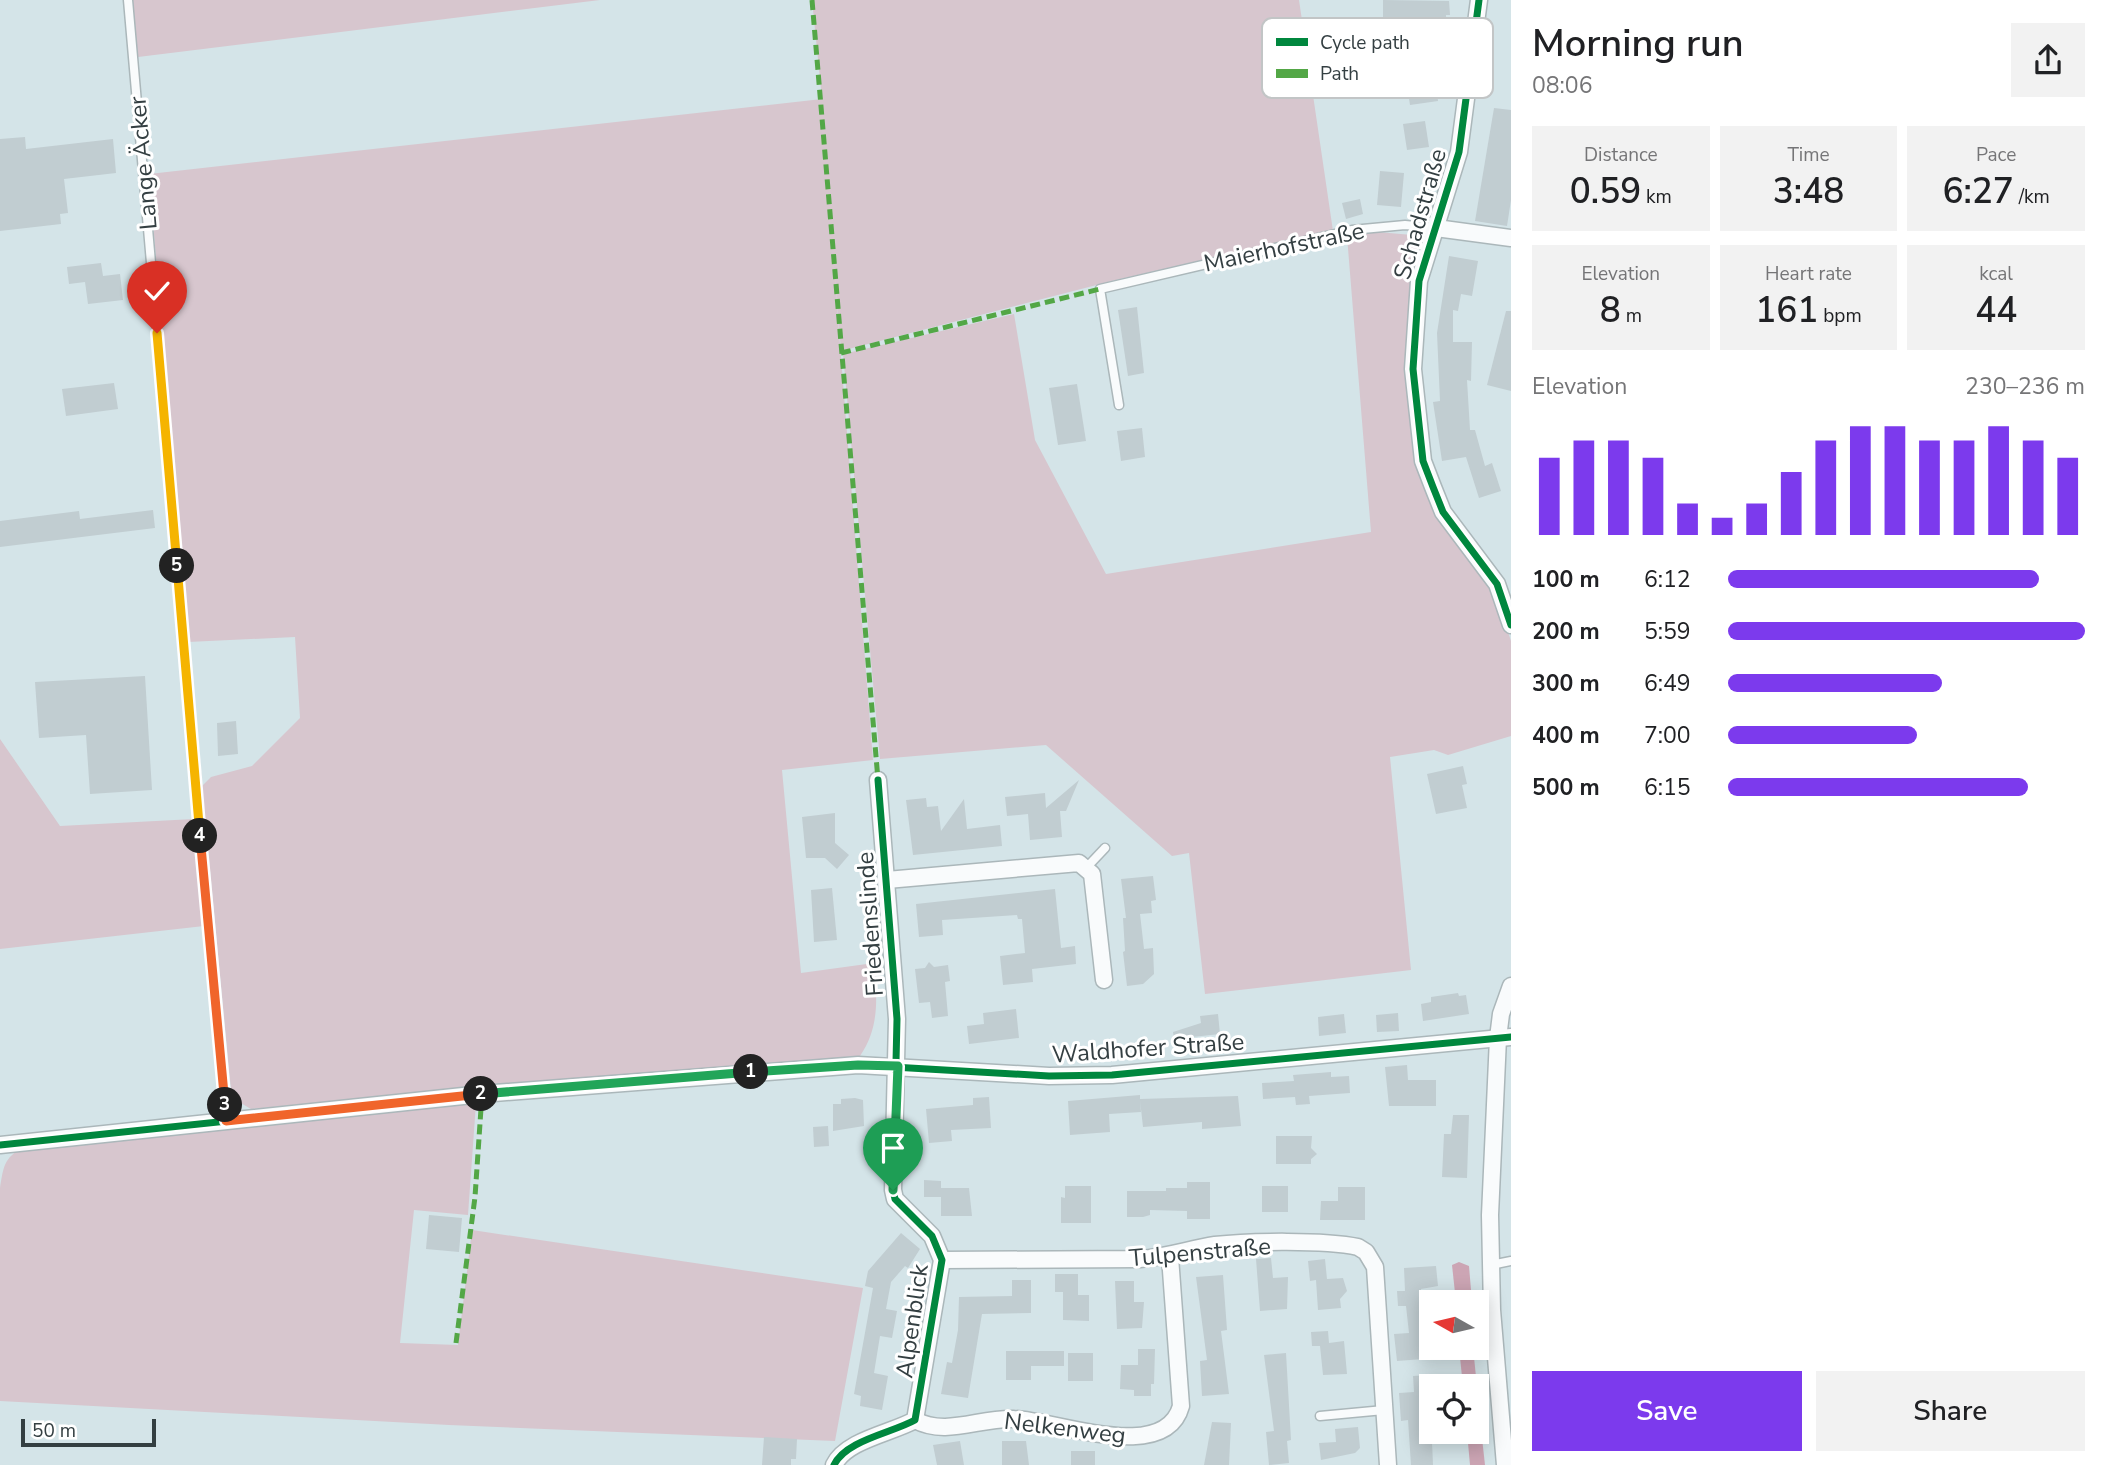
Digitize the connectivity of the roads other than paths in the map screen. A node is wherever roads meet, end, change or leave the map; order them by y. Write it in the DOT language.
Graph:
graph roads {
  1 [pos="128,0"];
  2 [pos="1479,0"];
  3 [pos="1477,18"];
  4 [pos="1468,98"];
  5 [pos="1436,228"];
  6 [pos="1511,238"];
  7 [pos="1119,405"];
  8 [pos="1511,625"];
  9 [pos="878,780"];
  10 [pos="1105,848"];
  11 [pos="1087,867"];
  12 [pos="887,880"];
  13 [pos="1104,980"];
  14 [pos="1511,986"];
  15 [pos="1505,1037"];
  16 [pos="898,1066"];
  17 [pos="226,1121"];
  18 [pos="0,1145"];
  19 [pos="1170,1257"];
  20 [pos="942,1260"];
  21 [pos="1511,1261"];
  22 [pos="1491,1265"];
  23 [pos="1384,1410"];
  24 [pos="1320,1416"];
  25 [pos="915,1419"];
  26 [pos="834,1465"];
  27 [pos="1388,1465"];
  28 [pos="1505,1465"];
  1 -- 17 [label="lane, Lange Äcker"];
  2 -- 3 [label="street, Schadstraße"];
  4 -- 5 [label="street, Schadstraße"];
  5 -- 6 [label="street, Maierhofstraße"];
  5 -- 7 [label="lane, Maierhofstraße"];
  5 -- 8 [label="street, Schadstraße"];
  9 -- 12 [label="street, Friedenslinde"];
  10 -- 11 [label="lane"];
  11 -- 12 [label="street"];
  11 -- 13 [label="street"];
  12 -- 16 [label="street, Friedenslinde"];
  14 -- 15 [label="street"];
  15 -- 16 [label="street, Waldhofer Straße"];
  15 -- 22 [label="street"];
  16 -- 17 [label="street, Waldhofer Straße"];
  16 -- 20 [label="street, Alpenblick"];
  17 -- 18 [label="street, Waldhofer Straße"];
  19 -- 20 [label="street, Tulpenstraße"];
  19 -- 23 [label="street, Tulpenstraße"];
  19 -- 25 [label="street, Nelkenweg"];
  20 -- 25 [label="street, Alpenblick"];
  21 -- 22 [label="lane"];
  22 -- 28 [label="street"];
  23 -- 24 [label="lane"];
  23 -- 27 [label="street, Tulpenstraße"];
  25 -- 26 [label="street"];
}
